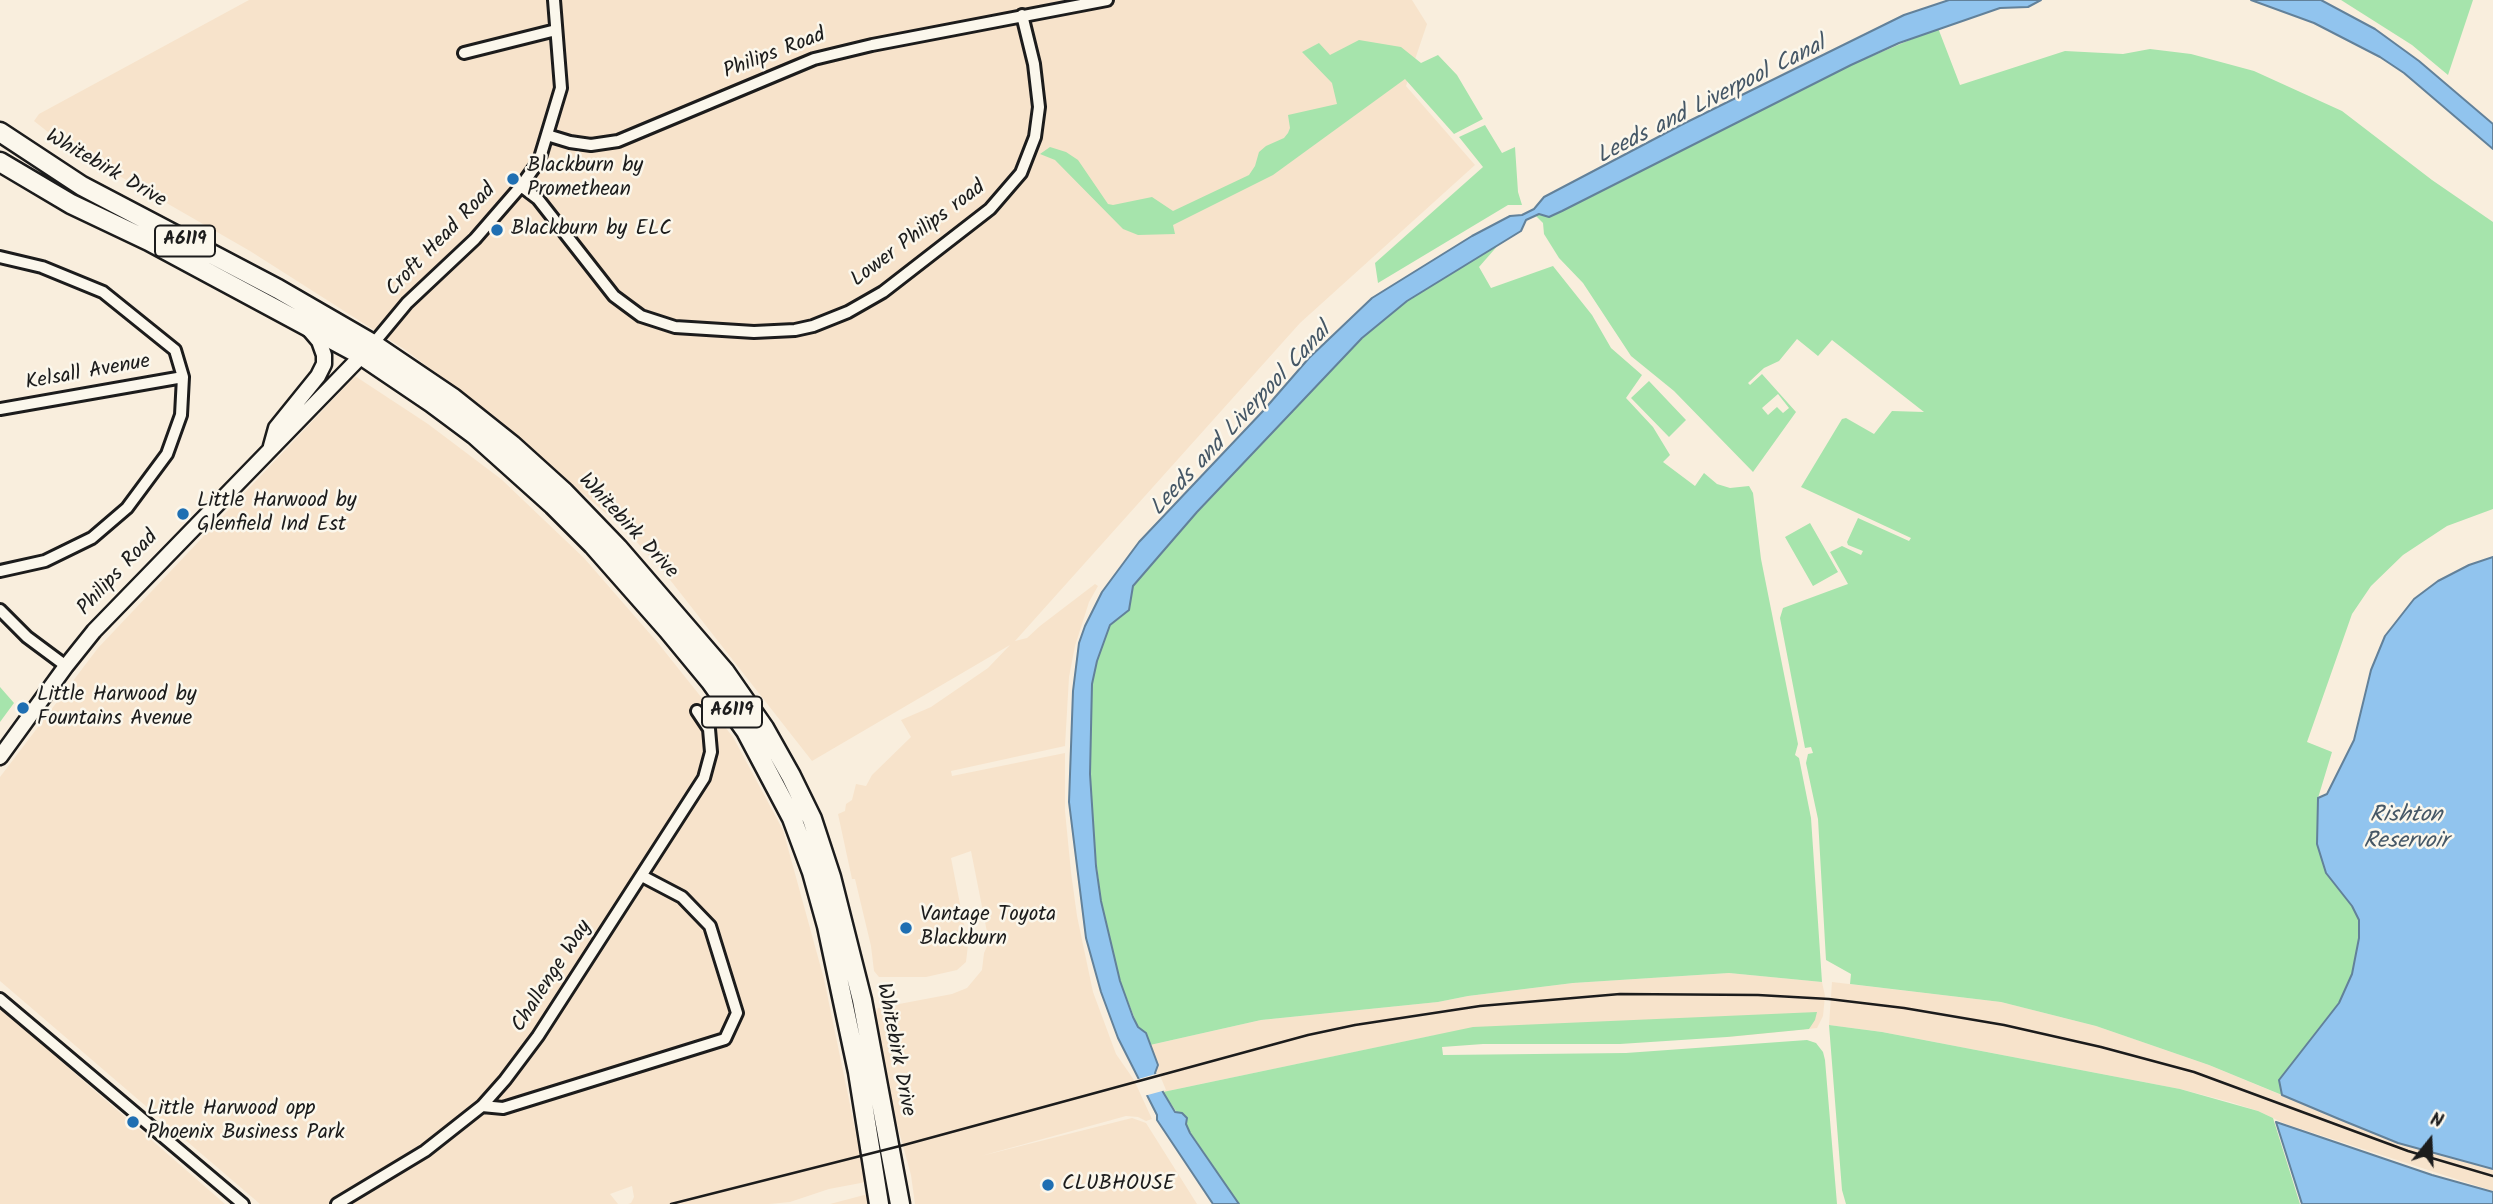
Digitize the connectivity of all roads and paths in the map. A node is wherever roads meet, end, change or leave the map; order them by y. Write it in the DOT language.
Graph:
graph roads {
  1 [pos="554,0"];
  2 [pos="1107,0"];
  3 [pos="1022,15"];
  4 [pos="556,30"];
  5 [pos="464,52"];
  6 [pos="0,132"];
  7 [pos="547,135"];
  8 [pos="0,162"];
  9 [pos="522,186"];
  10 [pos="0,257"];
  11 [pos="306,326"];
  12 [pos="367,350"];
  13 [pos="183,377"];
  14 [pos="0,409"];
  15 [pos="271,448"];
  16 [pos="0,571"];
  17 [pos="0,610"];
  18 [pos="66,666"];
  19 [pos="697,710"];
  20 [pos="0,757"];
  21 [pos="642,876"];
  22 [pos="0,999"];
  23 [pos="482,1106"];
  24 [pos="243,1204"];
  25 [pos="337,1204"];
  26 [pos="879,1204"];
  27 [pos="900,1204"];
  1 -- 4 [label="street, Croft Head Road"];
  2 -- 3 [label="street, Philips Road"];
  3 -- 7 [label="street, Philips Road"];
  3 -- 9 [label="street, Lower Philips road"];
  4 -- 5 [label="street"];
  4 -- 7 [label="street, Croft Head Road"];
  6 -- 12 [label="highway, Whitebirk Drive / A6119"];
  7 -- 9 [label="street, Croft Head Road"];
  8 -- 11 [label="highway, Whitebirk Drive / A6119"];
  9 -- 12 [label="street, Croft Head Road"];
  10 -- 13 [label="street"];
  11 -- 12 [label="highway, Whitebirk Drive / A6119"];
  11 -- 15 [label="street"];
  12 -- 15 [label="street, Philips Road"];
  12 -- 26 [label="highway, Whitebirk Drive / A6119"];
  12 -- 27 [label="highway, Whitebirk Drive / A6119"];
  13 -- 14 [label="street, Kelsall Avenue"];
  13 -- 16 [label="street"];
  15 -- 18 [label="street, Philips Road"];
  17 -- 18 [label="street"];
  18 -- 20 [label="street, Philips Road"];
  19 -- 21 [label="street, Challenge Way"];
  21 -- 23 [label="street, Challenge Way"];
  21 -- 23 [label="street"];
  22 -- 24 [label="street"];
  23 -- 25 [label="street, Challenge Way"];
}
